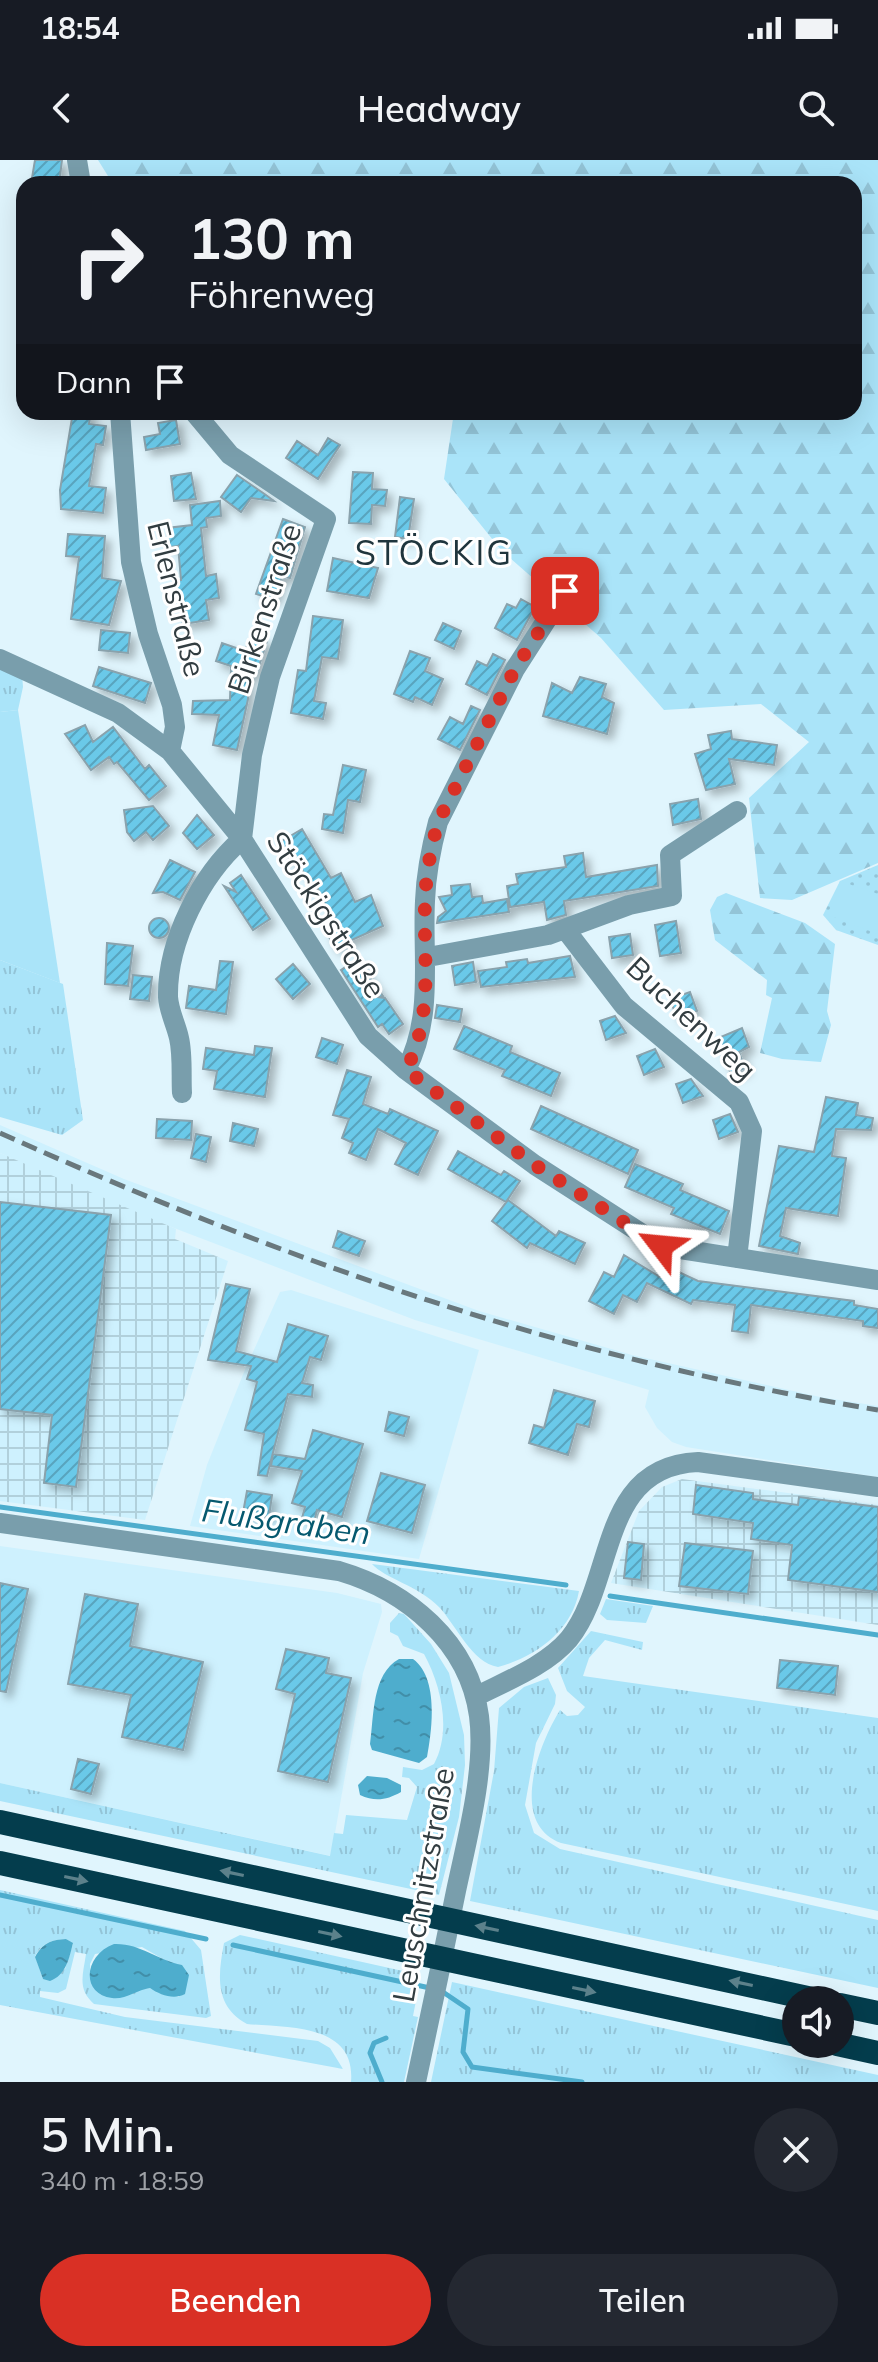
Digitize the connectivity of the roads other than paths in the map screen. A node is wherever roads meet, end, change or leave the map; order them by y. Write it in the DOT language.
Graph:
graph roads {
  1 [pos="121,420"];
  2 [pos="201,420"];
  3 [pos="565,591"];
  4 [pos="0,659"];
  5 [pos="170,751"];
  6 [pos="737,811"];
  7 [pos="242,839"];
  8 [pos="565,929"];
  9 [pos="428,957"];
  10 [pos="406,1070"];
  11 [pos="182,1093"];
  12 [pos="737,1258"];
  13 [pos="878,1280"];
  14 [pos="878,1487"];
  15 [pos="0,1523"];
  16 [pos="475,1697"];
  17 [pos="0,1822"];
  18 [pos="0,1863"];
  19 [pos="782,1992"];
  20 [pos="854,2008"];
  21 [pos="878,2013"];
  22 [pos="782,2032"];
  23 [pos="854,2048"];
  24 [pos="878,2053"];
  25 [pos="416,2082"];
  1 -- 5 [label="street, Erlenstraße"];
  2 -- 7 [label="street, Birkenstraße"];
  3 -- 9 [label="street"];
  4 -- 5 [label="street, Stöckigstraße"];
  5 -- 7 [label="street, Stöckigstraße"];
  6 -- 8 [label="street"];
  7 -- 10 [label="street, Stöckigstraße"];
  7 -- 11 [label="street"];
  8 -- 9 [label="street"];
  8 -- 12 [label="street, Buchenweg"];
  9 -- 10 [label="street"];
  10 -- 12 [label="street, Stöckigstraße"];
  12 -- 13 [label="street, Stöckigstraße"];
  14 -- 16 [label="street"];
  15 -- 16 [label="street"];
  16 -- 25 [label="street, Leuschnitzstraße"];
  19 -- 17 [label="highway, one-way"];
  18 -- 22 [label="highway, one-way"];
  20 -- 21 [label="highway"];
  23 -- 24 [label="highway"];
}
